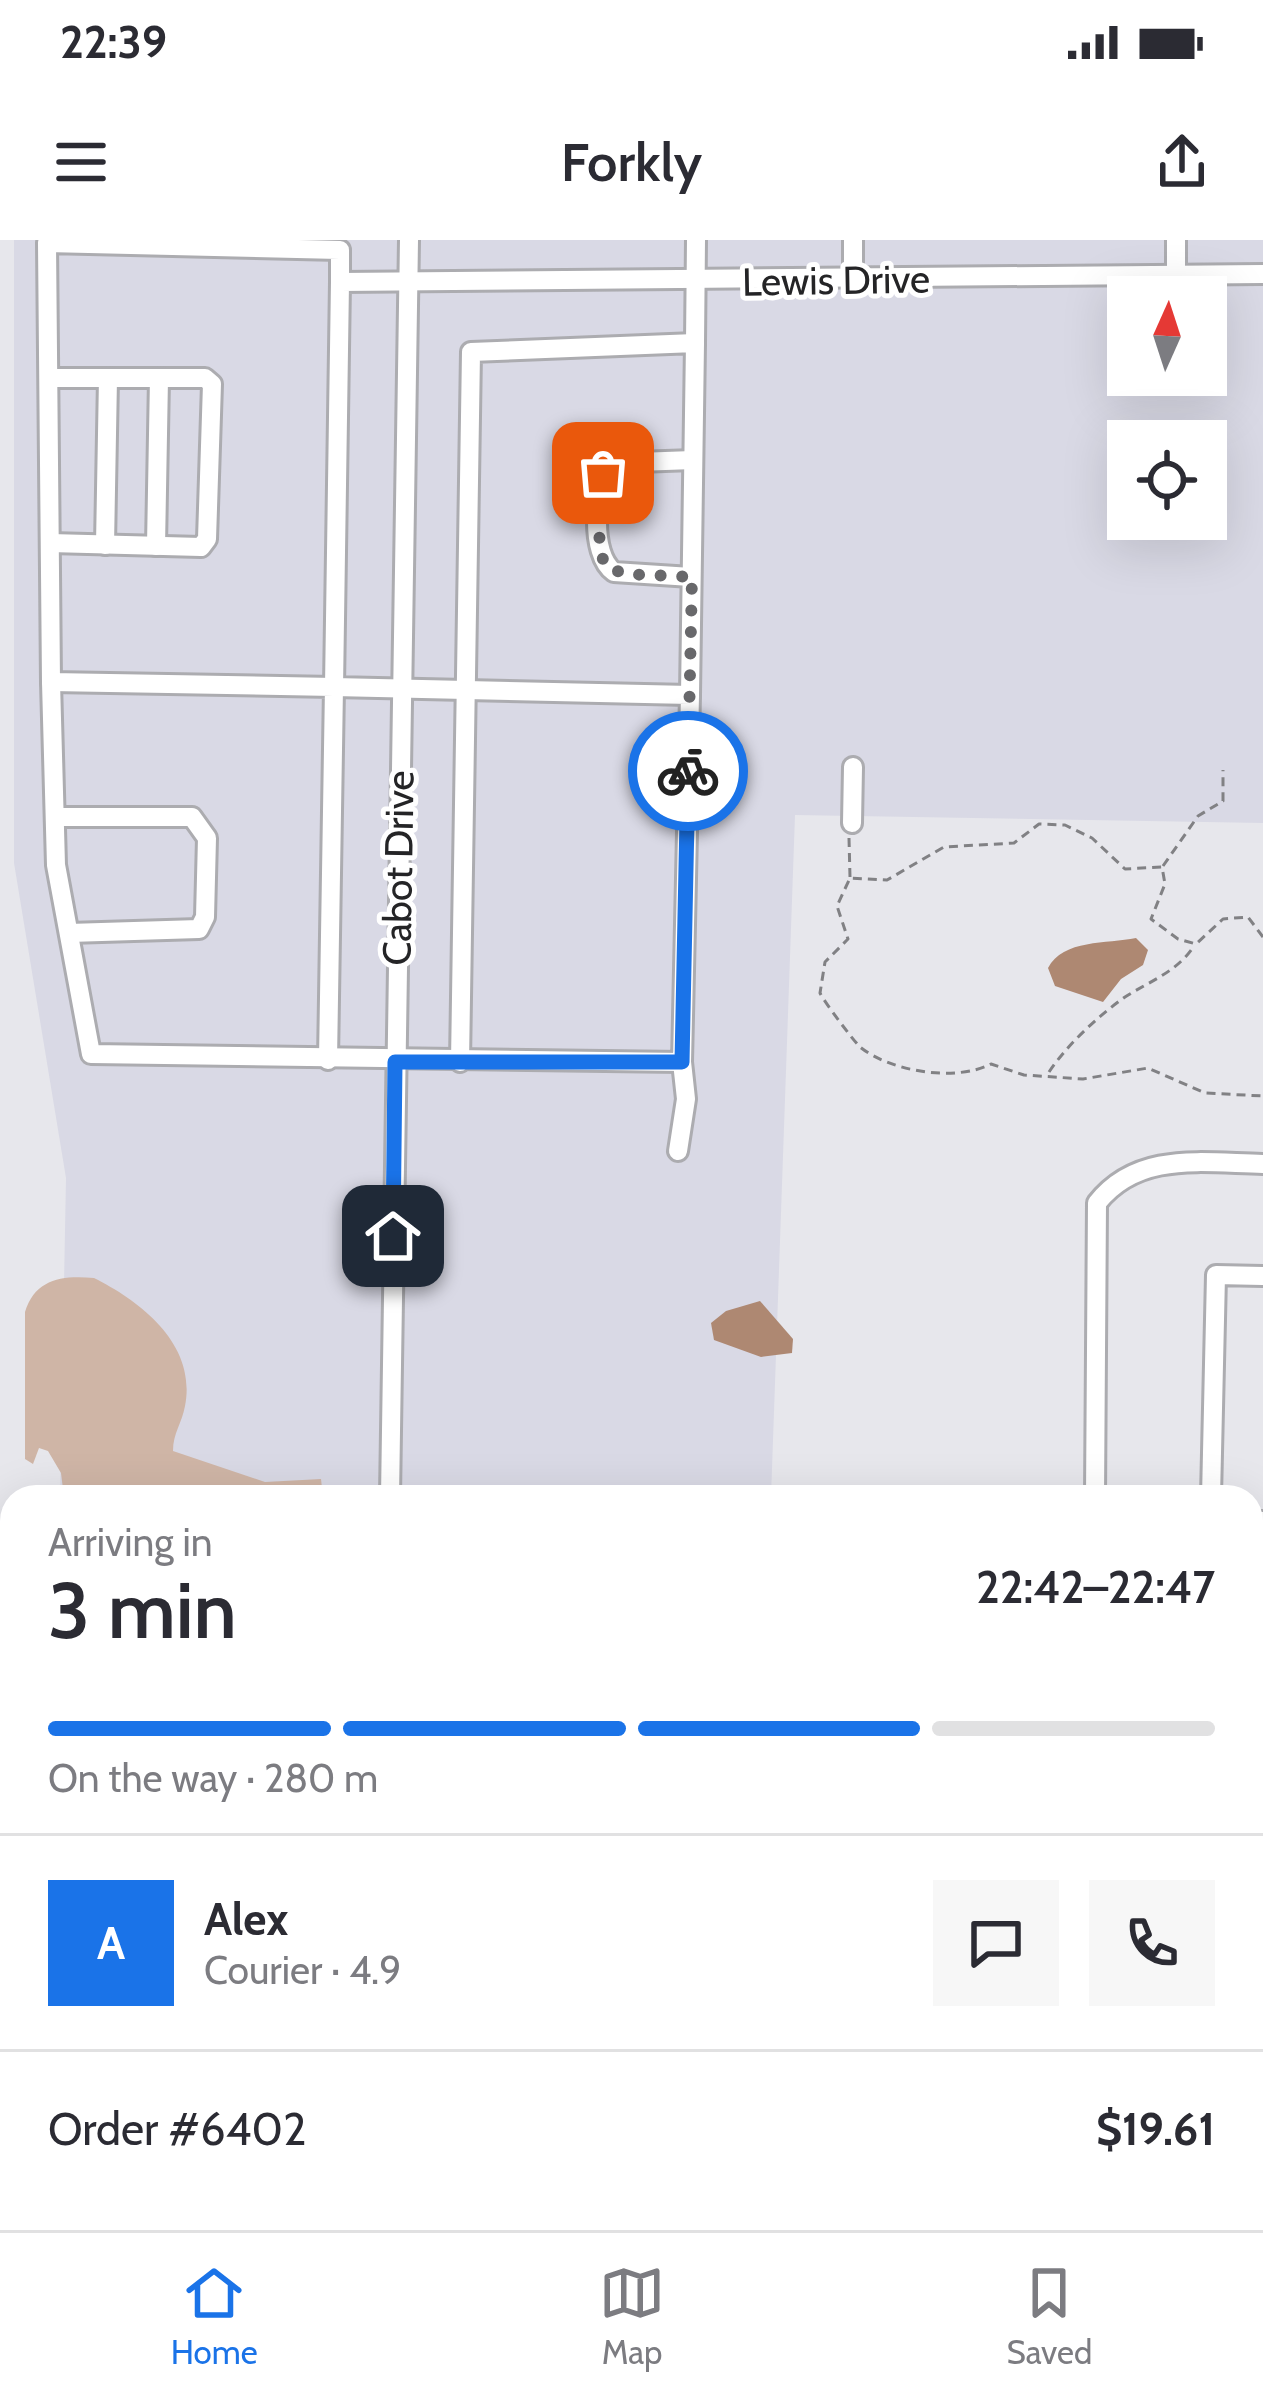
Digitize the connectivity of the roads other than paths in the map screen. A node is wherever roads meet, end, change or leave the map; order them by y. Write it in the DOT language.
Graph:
graph roads {
  1 [pos="409,240"];
  2 [pos="697,240"];
  3 [pos="853,240"];
  4 [pos="1176,240"];
  5 [pos="47,242"];
  6 [pos="1263,274"];
  7 [pos="1177,276"];
  8 [pos="1107,277"];
  9 [pos="853,280"];
  10 [pos="696,281"];
  11 [pos="340,282"];
  12 [pos="408,285"];
  13 [pos="695,343"];
  14 [pos="49,378"];
  15 [pos="108,378"];
  16 [pos="159,378"];
  17 [pos="693,460"];
  18 [pos="50,543"];
  19 [pos="105,545"];
  20 [pos="156,546"];
  21 [pos="692,577"];
  22 [pos="51,682"];
  23 [pos="334,687"];
  24 [pos="401,690"];
  25 [pos="462,691"];
  26 [pos="690,695"];
  27 [pos="853,767"];
  28 [pos="55,817"];
  29 [pos="852,823"];
  30 [pos="69,933"];
  31 [pos="328,1060"];
  32 [pos="395,1062"];
  33 [pos="460,1062"];
  34 [pos="682,1062"];
  35 [pos="678,1151"];
  36 [pos="1263,1164"];
  37 [pos="1263,1276"];
  38 [pos="390,1485"];
  39 [pos="1095,1485"];
  40 [pos="1211,1485"];
  1 -- 12 [label="street, Cabot Drive"];
  2 -- 10 [label="street"];
  3 -- 9 [label="street"];
  4 -- 7 [label="street"];
  5 -- 11 [label="street"];
  5 -- 14 [label="street"];
  6 -- 7 [label="street, Lewis Drive"];
  8 -- 9 [label="street, Lewis Drive"];
  9 -- 10 [label="street, Lewis Drive"];
  10 -- 12 [label="street, Lewis Drive"];
  10 -- 13 [label="street"];
  11 -- 12 [label="street, Lewis Drive"];
  11 -- 23 [label="street"];
  12 -- 24 [label="street, Cabot Drive"];
  13 -- 17 [label="street"];
  13 -- 25 [label="street"];
  14 -- 15 [label="street"];
  14 -- 18 [label="street"];
  15 -- 16 [label="street"];
  15 -- 19 [label="street"];
  16 -- 20 [label="street"];
  16 -- 20 [label="street"];
  17 -- 21 [label="street"];
  17 -- 21 [label="street"];
  18 -- 19 [label="street"];
  18 -- 22 [label="street"];
  19 -- 20 [label="street"];
  21 -- 26 [label="street"];
  22 -- 23 [label="street"];
  22 -- 28 [label="street"];
  23 -- 24 [label="street"];
  23 -- 31 [label="street"];
  24 -- 25 [label="street"];
  24 -- 32 [label="street, Cabot Drive"];
  25 -- 26 [label="street"];
  25 -- 33 [label="street"];
  26 -- 34 [label="street"];
  27 -- 29 [label="street"];
  28 -- 30 [label="street"];
  28 -- 30 [label="street"];
  30 -- 31 [label="street"];
  31 -- 32 [label="street"];
  32 -- 33 [label="street"];
  32 -- 38 [label="street, Cabot Drive"];
  33 -- 34 [label="street"];
  34 -- 35 [label="street"];
  36 -- 39 [label="street"];
  37 -- 40 [label="street"];
}
